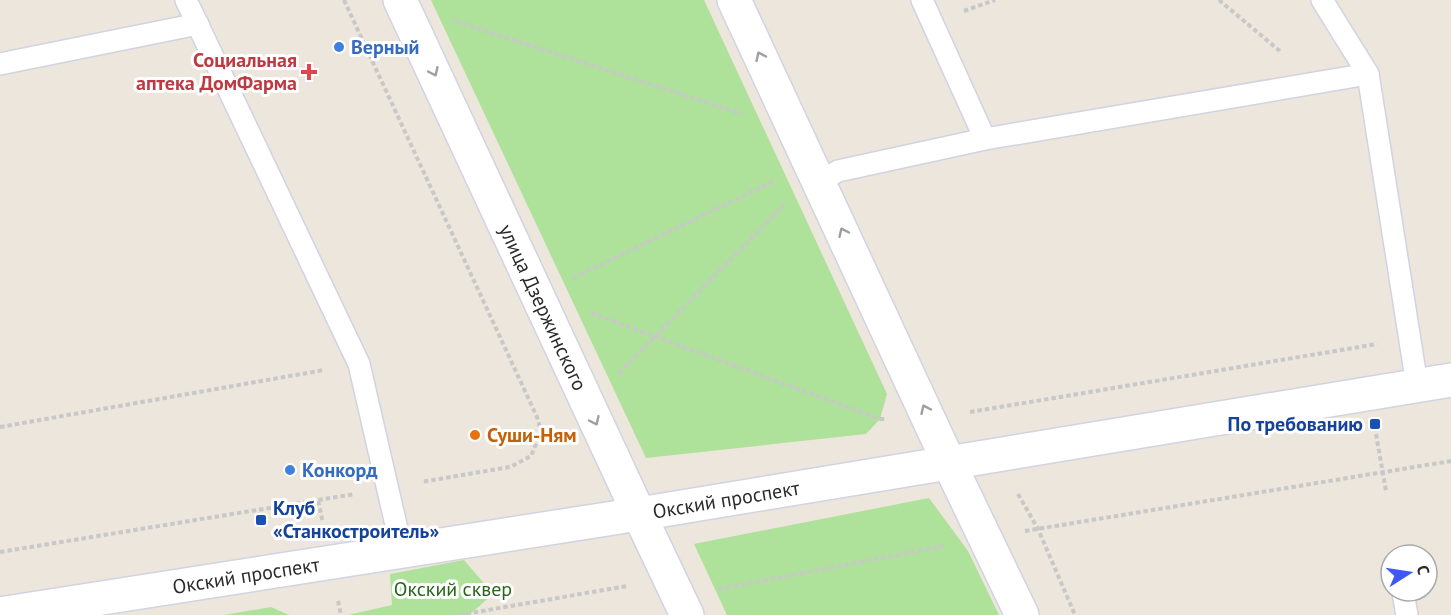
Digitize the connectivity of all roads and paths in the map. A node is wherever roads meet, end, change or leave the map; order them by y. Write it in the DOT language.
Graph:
graph roads {
  1 [pos="186,0"];
  2 [pos="400,0"];
  3 [pos="734,0"];
  4 [pos="922,0"];
  5 [pos="1219,0"];
  6 [pos="1322,0"];
  7 [pos="449,19"];
  8 [pos="198,24"];
  9 [pos="0,64"];
  10 [pos="1368,74"];
  11 [pos="1320,82"];
  12 [pos="790,121"];
  13 [pos="985,139"];
  14 [pos="815,172"];
  15 [pos="472,276"];
  16 [pos="537,295"];
  17 [pos="655,336"];
  18 [pos="1410,339"];
  19 [pos="359,364"];
  20 [pos="1451,380"];
  21 [pos="1417,385"];
  22 [pos="587,403"];
  23 [pos="929,419"];
  24 [pos="1375,424"];
  25 [pos="0,427"];
  26 [pos="541,431"];
  27 [pos="1451,461"];
  28 [pos="949,463"];
  29 [pos="1382,471"];
  30 [pos="1386,491"];
  31 [pos="639,514"];
  32 [pos="985,538"];
  33 [pos="402,551"];
  34 [pos="683,606"];
  35 [pos="0,614"];
  36 [pos="459,615"];
  37 [pos="1022,615"];
  1 -- 8 [label="lane"];
  2 -- 16 [label="main road, улица Дзержинского, one-way"];
  12 -- 3 [label="main road, one-way"];
  4 -- 13 [label="lane"];
  5 -- 11 [label="path"];
  6 -- 10 [label="lane"];
  7 -- 12 [label="path"];
  8 -- 9 [label="lane"];
  8 -- 19 [label="lane"];
  10 -- 11 [label="lane"];
  10 -- 18 [label="lane"];
  11 -- 13 [label="lane"];
  12 -- 14 [label="main road"];
  13 -- 14 [label="lane"];
  14 -- 16 [label="path"];
  14 -- 17 [label="path"];
  23 -- 14 [label="main road, one-way"];
  15 -- 16 [label="path"];
  16 -- 17 [label="path"];
  16 -- 22 [label="main road, улица Дзержинского"];
  17 -- 22 [label="path"];
  17 -- 23 [label="path"];
  18 -- 21 [label="lane"];
  18 -- 23 [label="path"];
  19 -- 25 [label="path"];
  19 -- 33 [label="lane"];
  20 -- 21 [label="main road, Окский проспект"];
  21 -- 28 [label="main road, Окский проспект"];
  22 -- 26 [label="path"];
  22 -- 31 [label="main road, улица Дзержинского, one-way"];
  23 -- 28 [label="main road"];
  24 -- 29 [label="path"];
  27 -- 29 [label="path"];
  28 -- 31 [label="main road, Окский проспект"];
  28 -- 32 [label="main road"];
  29 -- 30 [label="path"];
  29 -- 32 [label="path"];
  31 -- 33 [label="main road, Окский проспект"];
  31 -- 34 [label="main road, улица Дзержинского"];
  32 -- 34 [label="path"];
  32 -- 37 [label="main road"];
  33 -- 35 [label="main road, Окский проспект"];
  34 -- 36 [label="path"];
}
